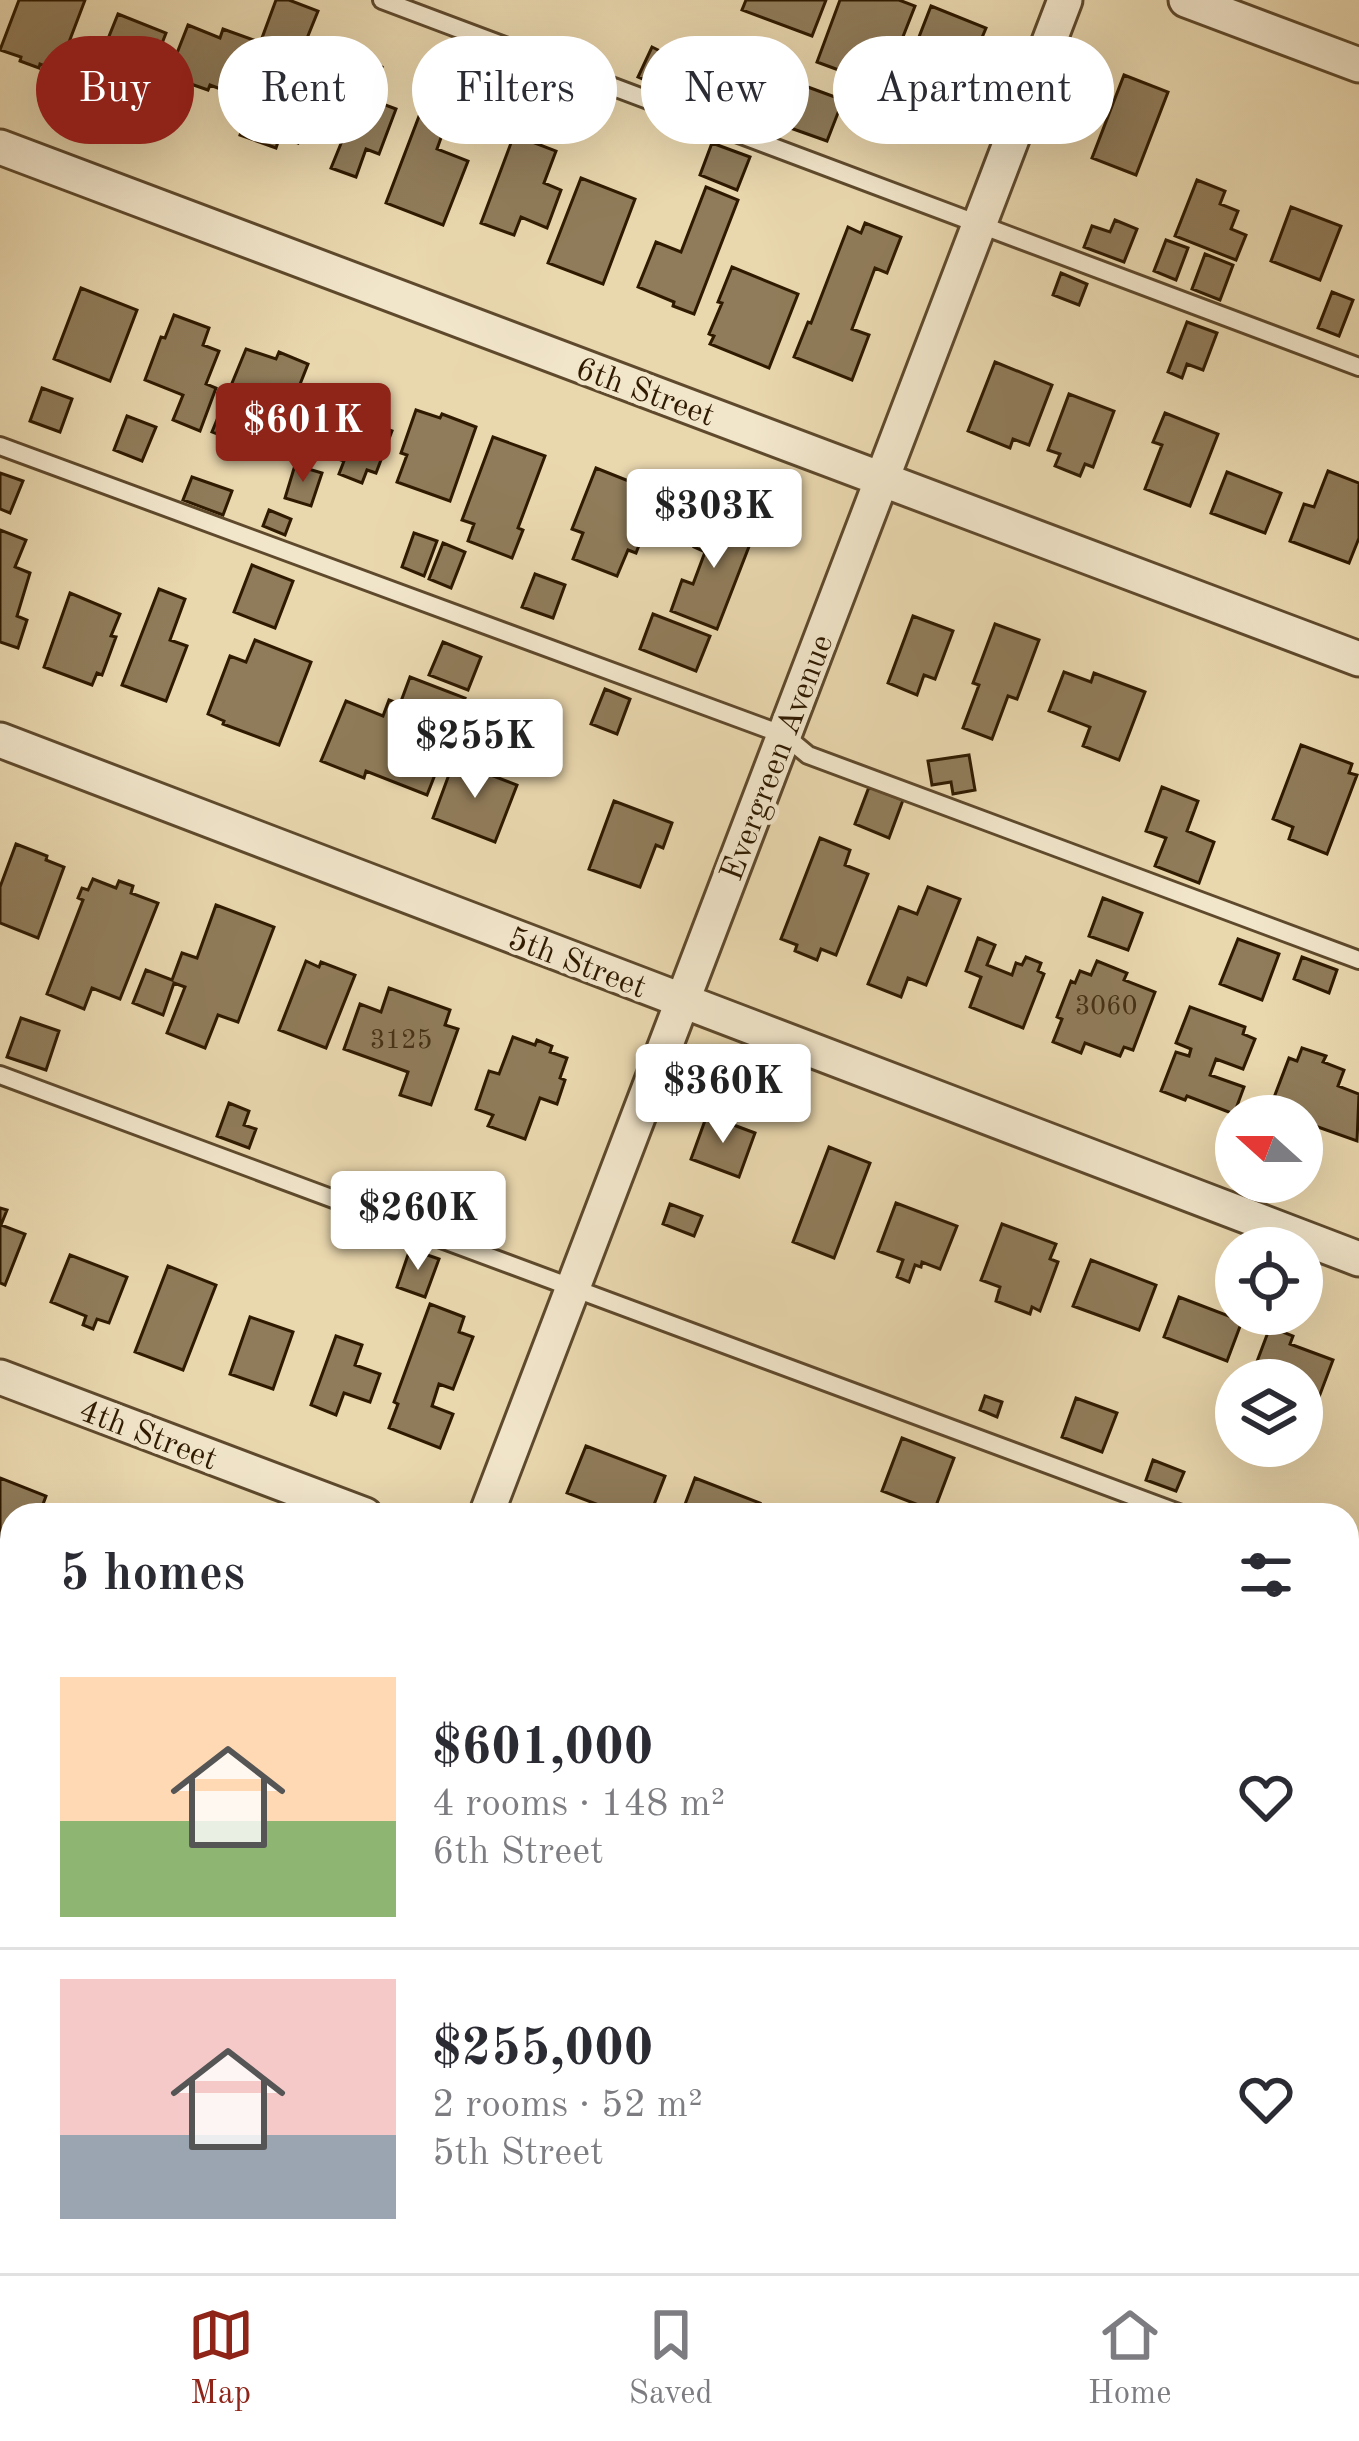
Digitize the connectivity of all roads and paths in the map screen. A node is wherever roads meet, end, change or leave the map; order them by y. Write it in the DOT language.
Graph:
graph roads {
  1 [pos="382,0"];
  2 [pos="1065,0"];
  3 [pos="1186,0"];
  4 [pos="1359,65"];
  5 [pos="0,147"];
  6 [pos="979,225"];
  7 [pos="1359,367"];
  8 [pos="0,446"];
  9 [pos="882,478"];
  10 [pos="1359,659"];
  11 [pos="784,735"];
  12 [pos="0,740"];
  13 [pos="1359,960"];
  14 [pos="682,1001"];
  15 [pos="0,1075"];
  16 [pos="1359,1259"];
  17 [pos="573,1287"];
  18 [pos="0,1377"];
  19 [pos="332,1503"];
  20 [pos="491,1503"];
  21 [pos="1152,1503"];
  1 -- 6 [label="lane"];
  2 -- 6 [label="street, Evergreen Avenue"];
  3 -- 4 [label="street"];
  5 -- 9 [label="street, 6th Street"];
  6 -- 7 [label="lane"];
  6 -- 9 [label="street, Evergreen Avenue"];
  8 -- 11 [label="lane"];
  9 -- 10 [label="street, 6th Street"];
  9 -- 11 [label="street, Evergreen Avenue"];
  11 -- 13 [label="lane"];
  11 -- 14 [label="street, Evergreen Avenue"];
  12 -- 14 [label="street, 5th Street"];
  14 -- 16 [label="street, 5th Street"];
  14 -- 17 [label="street, Evergreen Avenue"];
  15 -- 17 [label="lane"];
  17 -- 20 [label="street, Evergreen Avenue"];
  17 -- 21 [label="lane"];
  18 -- 19 [label="street, 4th Street"];
}
